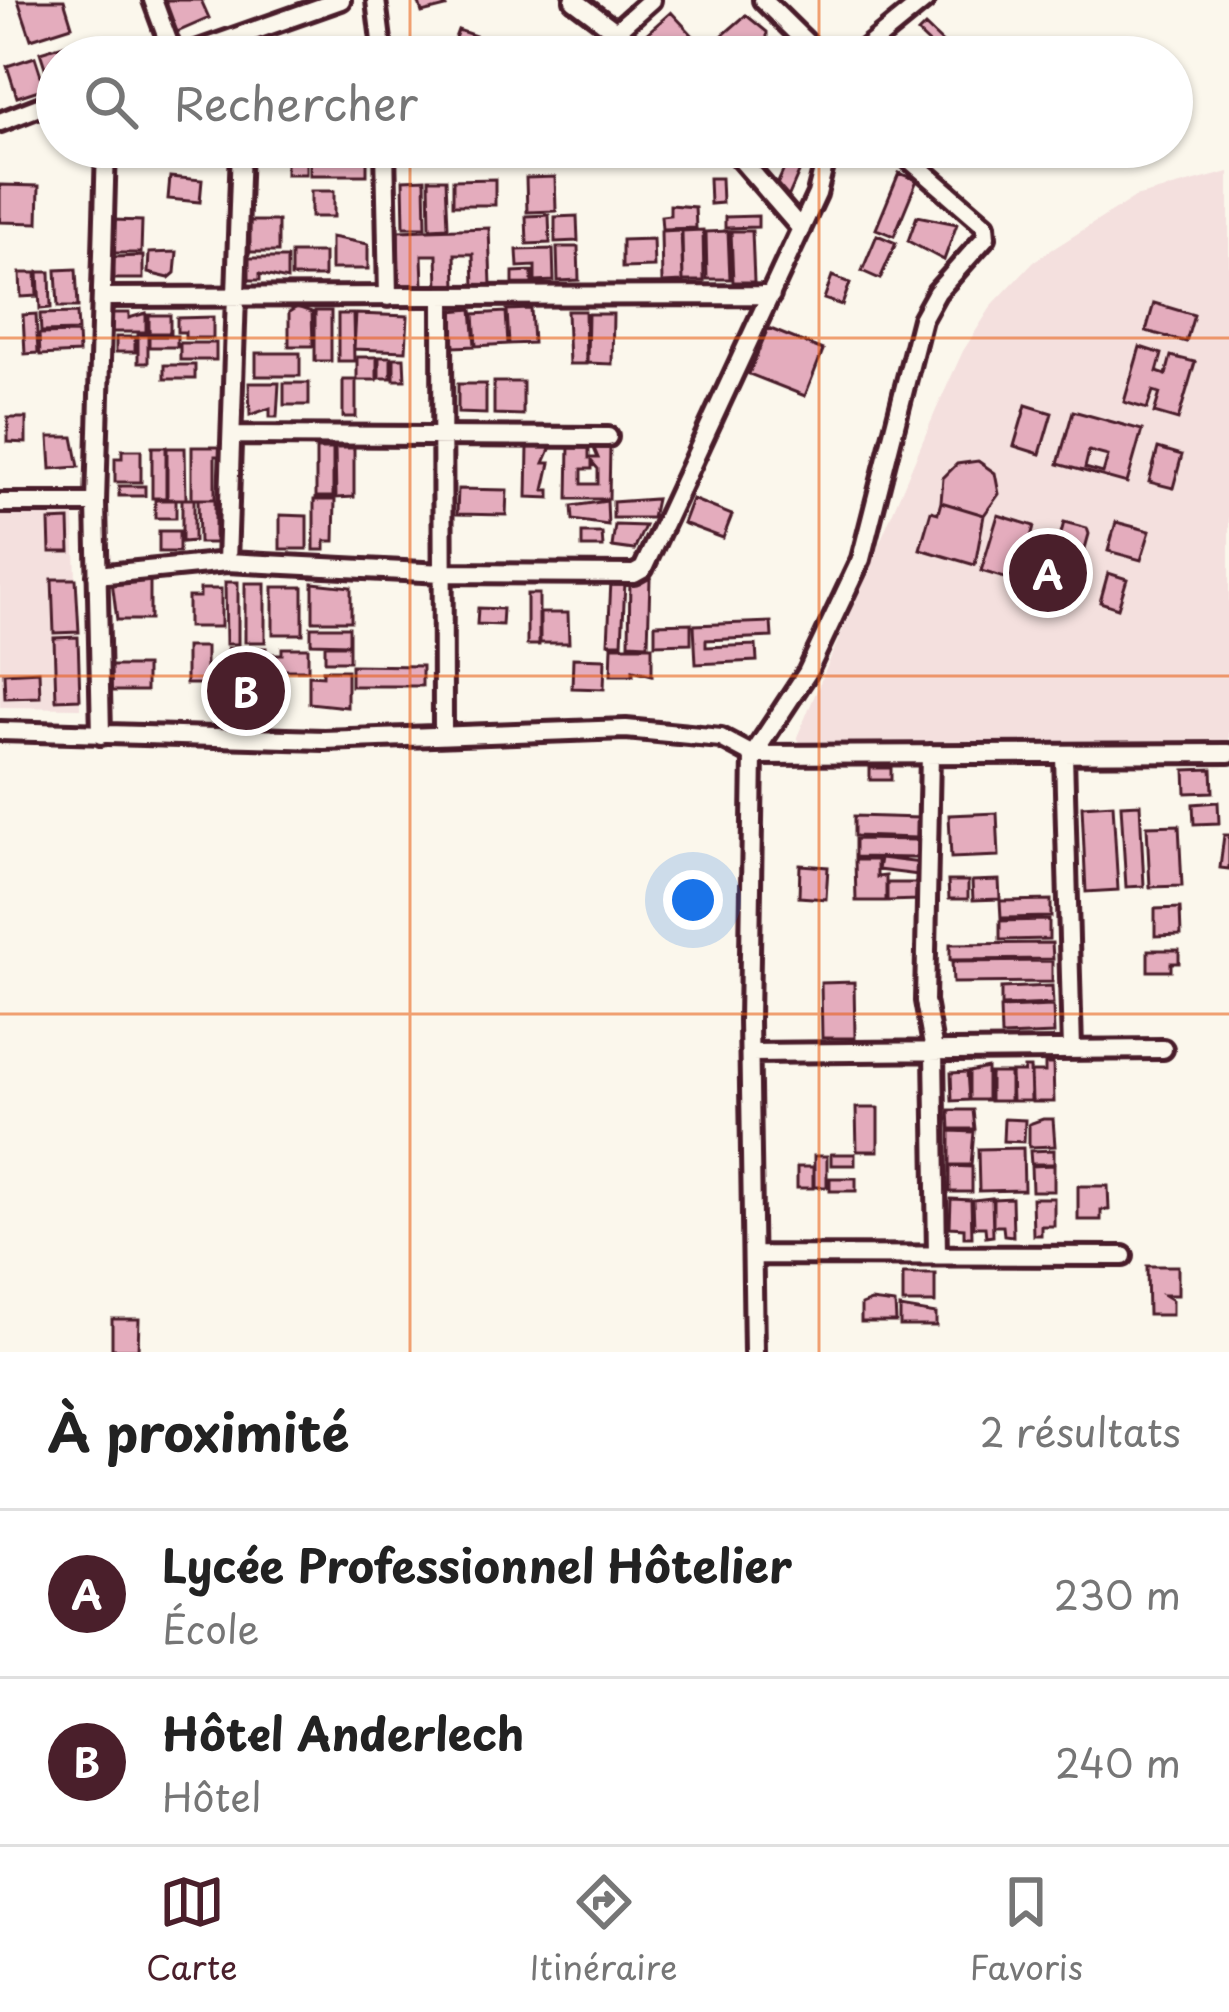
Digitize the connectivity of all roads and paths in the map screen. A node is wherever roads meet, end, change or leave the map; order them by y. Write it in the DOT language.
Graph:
graph roads {
  1 [pos="154,0"];
  2 [pos="341,0"];
  3 [pos="376,0"];
  4 [pos="574,0"];
  5 [pos="651,0"];
  6 [pos="763,0"];
  7 [pos="925,0"];
  8 [pos="616,31"];
  9 [pos="244,34"];
  10 [pos="169,36"];
  11 [pos="238,36"];
  12 [pos="380,36"];
  13 [pos="623,36"];
  14 [pos="800,36"];
  15 [pos="881,36"];
  16 [pos="36,108"];
  17 [pos="0,122"];
  18 [pos="106,168"];
  19 [pos="240,168"];
  20 [pos="385,168"];
  21 [pos="748,168"];
  22 [pos="822,168"];
  23 [pos="919,168"];
  24 [pos="801,229"];
  25 [pos="771,296"];
  26 [pos="104,297"];
  27 [pos="236,297"];
  28 [pos="388,297"];
  29 [pos="442,298"];
  30 [pos="232,435"];
  31 [pos="443,437"];
  32 [pos="608,437"];
  33 [pos="0,503"];
  34 [pos="96,503"];
  35 [pos="226,562"];
  36 [pos="443,573"];
  37 [pos="97,574"];
  38 [pos="0,731"];
  39 [pos="443,734"];
  40 [pos="101,735"];
  41 [pos="1229,753"];
  42 [pos="930,754"];
  43 [pos="753,755"];
  44 [pos="1064,755"];
  45 [pos="1162,1048"];
  46 [pos="1072,1050"];
  47 [pos="934,1052"];
  48 [pos="749,1053"];
  49 [pos="754,1255"];
  50 [pos="937,1256"];
  51 [pos="1123,1256"];
  52 [pos="754,1352"];
  1 -- 10 [label="street"];
  2 -- 9 [label="street"];
  3 -- 12 [label="street"];
  4 -- 8 [label="street"];
  5 -- 8 [label="street"];
  6 -- 14 [label="street"];
  7 -- 15 [label="street"];
  8 -- 13 [label="street"];
  9 -- 11 [label="street"];
  16 -- 17 [label="street"];
  18 -- 26 [label="street"];
  19 -- 27 [label="street"];
  20 -- 28 [label="street"];
  21 -- 24 [label="street"];
  22 -- 24 [label="street"];
  23 -- 43 [label="street"];
  24 -- 25 [label="street"];
  25 -- 29 [label="street"];
  25 -- 36 [label="street"];
  26 -- 27 [label="street"];
  26 -- 34 [label="street"];
  27 -- 28 [label="street"];
  27 -- 30 [label="street"];
  28 -- 29 [label="street"];
  29 -- 31 [label="street"];
  30 -- 31 [label="street"];
  30 -- 35 [label="street"];
  31 -- 32 [label="street"];
  31 -- 36 [label="street"];
  33 -- 34 [label="street"];
  34 -- 37 [label="street"];
  35 -- 36 [label="street"];
  35 -- 37 [label="street"];
  36 -- 39 [label="street"];
  37 -- 40 [label="street"];
  38 -- 40 [label="street"];
  39 -- 40 [label="street"];
  39 -- 43 [label="street"];
  41 -- 44 [label="street"];
  42 -- 43 [label="street"];
  42 -- 44 [label="street"];
  42 -- 47 [label="street"];
  43 -- 48 [label="street"];
  44 -- 46 [label="street"];
  45 -- 46 [label="street"];
  46 -- 47 [label="street"];
  47 -- 48 [label="street"];
  47 -- 50 [label="street"];
  48 -- 49 [label="street"];
  49 -- 50 [label="street"];
  49 -- 52 [label="street"];
  50 -- 51 [label="street"];
}
